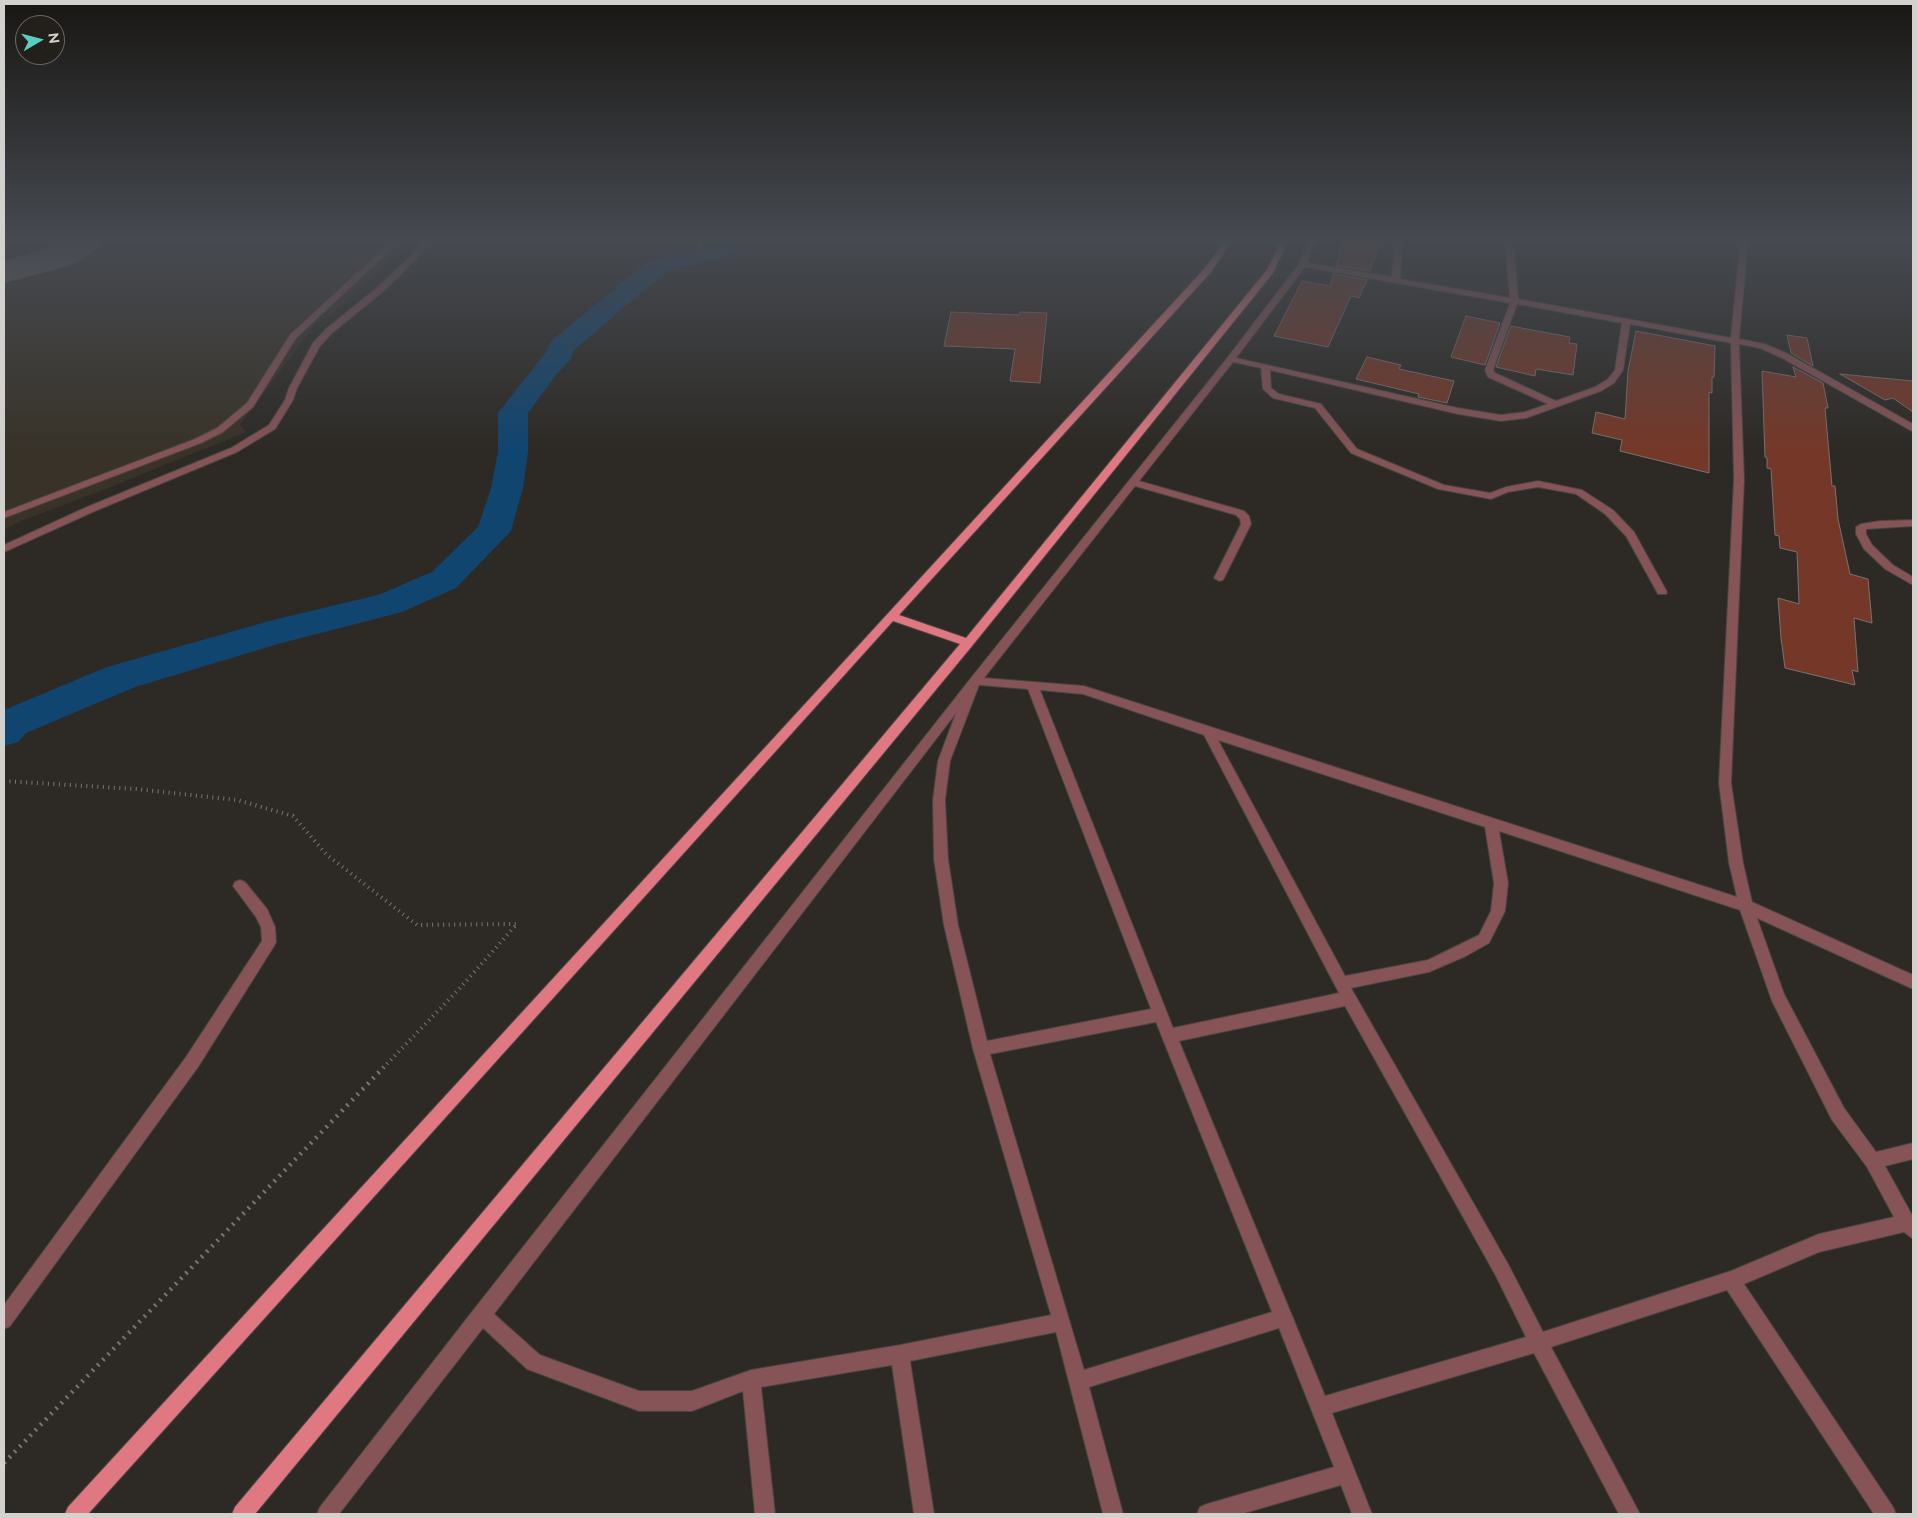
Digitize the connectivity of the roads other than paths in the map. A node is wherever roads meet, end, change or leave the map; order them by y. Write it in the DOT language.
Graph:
graph roads {
  1 [pos="321,312"];
  2 [pos="353,312"];
  3 [pos="1170,312"];
  4 [pos="1237,312"];
  5 [pos="1267,312"];
  6 [pos="1510,312"];
  7 [pos="1575,312"];
  8 [pos="1738,312"];
  9 [pos="1626,321"];
  10 [pos="1735,340"];
  11 [pos="1231,359"];
  12 [pos="1265,366"];
  13 [pos="1555,404"];
  14 [pos="1913,428"];
  15 [pos="1134,483"];
  16 [pos="4,515"];
  17 [pos="1913,523"];
  18 [pos="4,549"];
  19 [pos="1220,578"];
  20 [pos="1913,582"];
  21 [pos="1662,592"];
  22 [pos="891,616"];
  23 [pos="968,643"];
  24 [pos="975,680"];
  25 [pos="1032,685"];
  26 [pos="1208,732"];
  27 [pos="1492,824"];
  28 [pos="240,886"];
  29 [pos="1746,906"];
  30 [pos="1913,982"];
  31 [pos="1345,990"];
  32 [pos="1160,1014"];
  33 [pos="1169,1036"];
  34 [pos="981,1049"];
  35 [pos="1913,1151"];
  36 [pos="1873,1161"];
  37 [pos="1910,1227"];
  38 [pos="1731,1280"];
  39 [pos="482,1314"];
  40 [pos="1283,1318"];
  41 [pos="4,1320"];
  42 [pos="1062,1322"];
  43 [pos="1540,1342"];
  44 [pos="900,1354"];
  45 [pos="751,1379"];
  46 [pos="1078,1381"];
  47 [pos="1320,1407"];
  48 [pos="1345,1474"];
  49 [pos="75,1514"];
  50 [pos="242,1514"];
  51 [pos="327,1514"];
  52 [pos="765,1514"];
  53 [pos="924,1514"];
  54 [pos="1113,1514"];
  55 [pos="1208,1514"];
  56 [pos="1362,1514"];
  57 [pos="1630,1514"];
  58 [pos="1886,1514"];
  1 -- 16 [label="street"];
  2 -- 18 [label="street"];
  3 -- 22 [label="main road"];
  4 -- 23 [label="main road"];
  5 -- 11 [label="street"];
  6 -- 13 [label="street"];
  7 -- 9 [label="street"];
  8 -- 10 [label="street"];
  9 -- 10 [label="street"];
  9 -- 13 [label="street"];
  10 -- 14 [label="street"];
  10 -- 29 [label="street"];
  11 -- 12 [label="street"];
  11 -- 15 [label="street"];
  12 -- 13 [label="street"];
  12 -- 21 [label="street"];
  15 -- 19 [label="street"];
  15 -- 24 [label="street"];
  17 -- 20 [label="street"];
  22 -- 23 [label="main road"];
  22 -- 49 [label="main road"];
  23 -- 50 [label="main road"];
  24 -- 25 [label="street"];
  24 -- 34 [label="street"];
  24 -- 39 [label="street"];
  25 -- 26 [label="street"];
  25 -- 32 [label="street"];
  26 -- 27 [label="street"];
  26 -- 31 [label="street"];
  27 -- 29 [label="street"];
  27 -- 31 [label="street"];
  28 -- 41 [label="street"];
  29 -- 30 [label="street"];
  29 -- 36 [label="street"];
  31 -- 33 [label="street"];
  31 -- 43 [label="street"];
  32 -- 33 [label="street"];
  32 -- 34 [label="street"];
  33 -- 40 [label="street"];
  34 -- 42 [label="street"];
  35 -- 36 [label="street"];
  36 -- 37 [label="street"];
  37 -- 38 [label="street"];
  38 -- 43 [label="street"];
  38 -- 58 [label="street"];
  39 -- 45 [label="street"];
  39 -- 51 [label="street"];
  40 -- 46 [label="street"];
  40 -- 47 [label="street"];
  42 -- 44 [label="street"];
  42 -- 46 [label="street"];
  43 -- 47 [label="street"];
  43 -- 57 [label="street"];
  44 -- 45 [label="street"];
  44 -- 53 [label="street"];
  45 -- 52 [label="street"];
  46 -- 54 [label="street"];
  47 -- 48 [label="street"];
  48 -- 55 [label="street"];
  48 -- 56 [label="street"];
}
